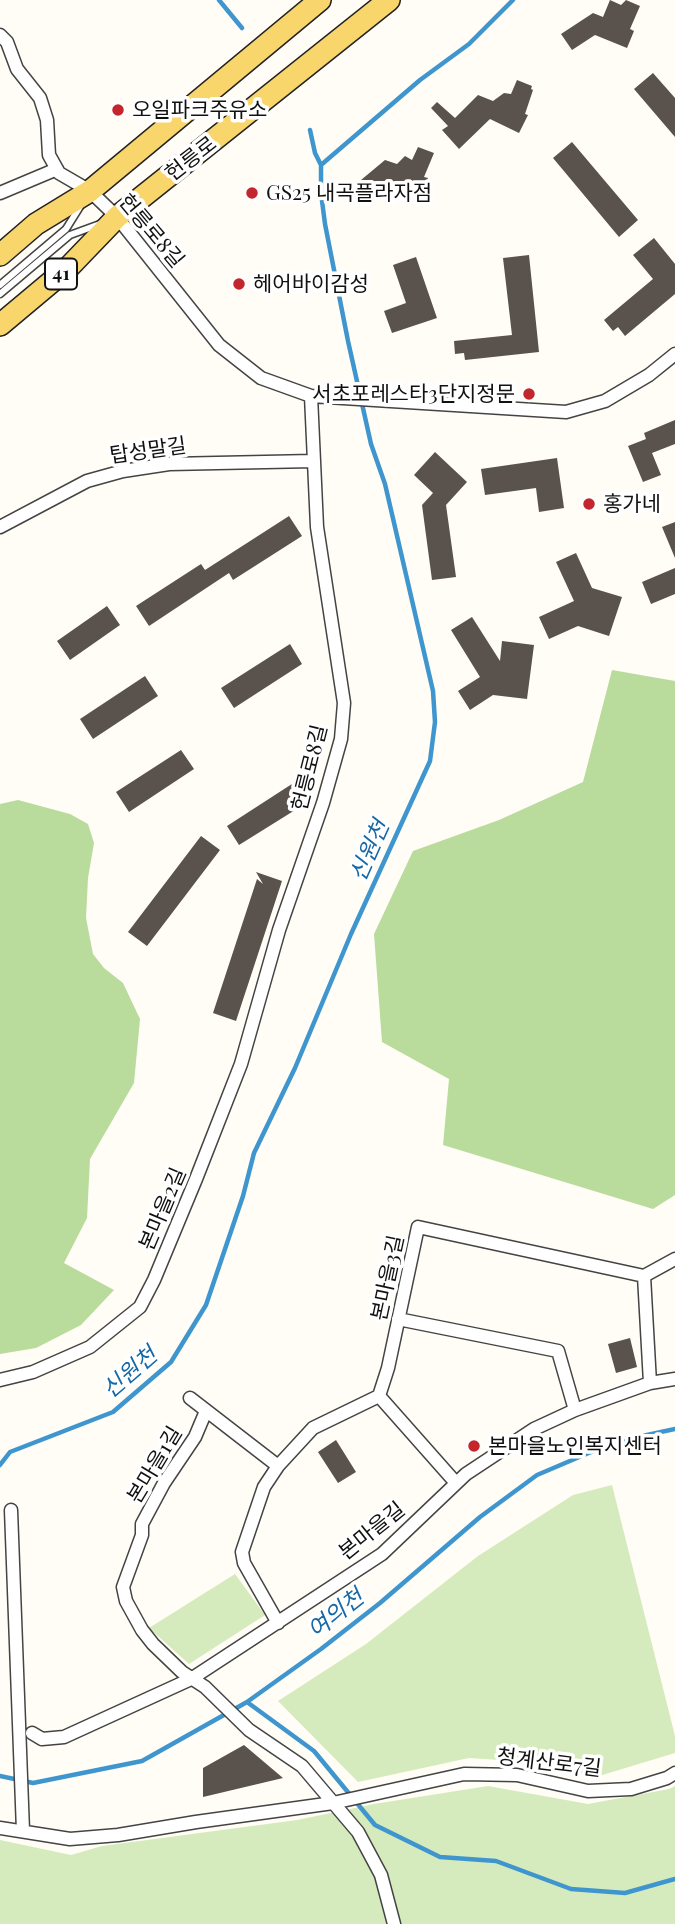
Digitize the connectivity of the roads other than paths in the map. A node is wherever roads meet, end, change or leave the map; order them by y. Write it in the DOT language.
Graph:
graph roads {
  1 [pos="320,0"];
  2 [pos="389,0"];
  3 [pos="0,35"];
  4 [pos="57,169"];
  5 [pos="90,191"];
  6 [pos="0,193"];
  7 [pos="117,217"];
  8 [pos="0,255"];
  9 [pos="0,285"];
  10 [pos="0,294"];
  11 [pos="0,325"];
  12 [pos="675,354"];
  13 [pos="311,396"];
  14 [pos="313,461"];
  15 [pos="0,527"];
  16 [pos="228,1095"];
  17 [pos="675,1259"];
  18 [pos="644,1276"];
  19 [pos="398,1319"];
  20 [pos="675,1379"];
  21 [pos="0,1380"];
  22 [pos="650,1383"];
  23 [pos="379,1396"];
  24 [pos="190,1398"];
  25 [pos="575,1410"];
  26 [pos="206,1411"];
  27 [pos="278,1466"];
  28 [pos="454,1480"];
  29 [pos="11,1510"];
  30 [pos="278,1623"];
  31 [pos="191,1679"];
  32 [pos="32,1733"];
  33 [pos="675,1773"];
  34 [pos="338,1802"];
  35 [pos="0,1828"];
  36 [pos="23,1832"];
  37 [pos="394,1924"];
  1 -- 5 [label="main road, 헌릉로"];
  2 -- 7 [label="main road, 헌릉로 / 41"];
  3 -- 4 [label="street"];
  4 -- 5 [label="street, 헌릉로8길"];
  4 -- 6 [label="street"];
  5 -- 7 [label="street, 헌릉로8길"];
  5 -- 8 [label="main road, 헌릉로"];
  5 -- 9 [label="lane"];
  7 -- 10 [label="lane"];
  7 -- 11 [label="main road, 헌릉로 / 41"];
  7 -- 13 [label="street, 헌릉로8길"];
  12 -- 13 [label="street, 헌릉로8길"];
  13 -- 14 [label="street, 헌릉로8길"];
  14 -- 15 [label="street, 탑성말길"];
  14 -- 16 [label="street, 헌릉로8길"];
  16 -- 21 [label="street, 본마을2길"];
  17 -- 18 [label="street"];
  18 -- 19 [label="street, 본마을3길"];
  18 -- 22 [label="street"];
  19 -- 23 [label="street, 본마을3길"];
  19 -- 25 [label="street"];
  20 -- 22 [label="street, 본마을길"];
  22 -- 25 [label="street, 본마을길"];
  23 -- 27 [label="street"];
  23 -- 28 [label="street"];
  24 -- 26 [label="street"];
  25 -- 28 [label="street, 본마을길"];
  26 -- 27 [label="street"];
  26 -- 31 [label="street, 본마을1길"];
  27 -- 30 [label="street"];
  28 -- 30 [label="street, 본마을길"];
  29 -- 36 [label="street"];
  30 -- 31 [label="street, 본마을길"];
  31 -- 32 [label="street, 본마을길"];
  31 -- 34 [label="street"];
  33 -- 34 [label="street, 청계산로7길"];
  34 -- 36 [label="street, 청계산로7길"];
  34 -- 37 [label="street"];
  35 -- 36 [label="street, 청계산로7길"];
}
